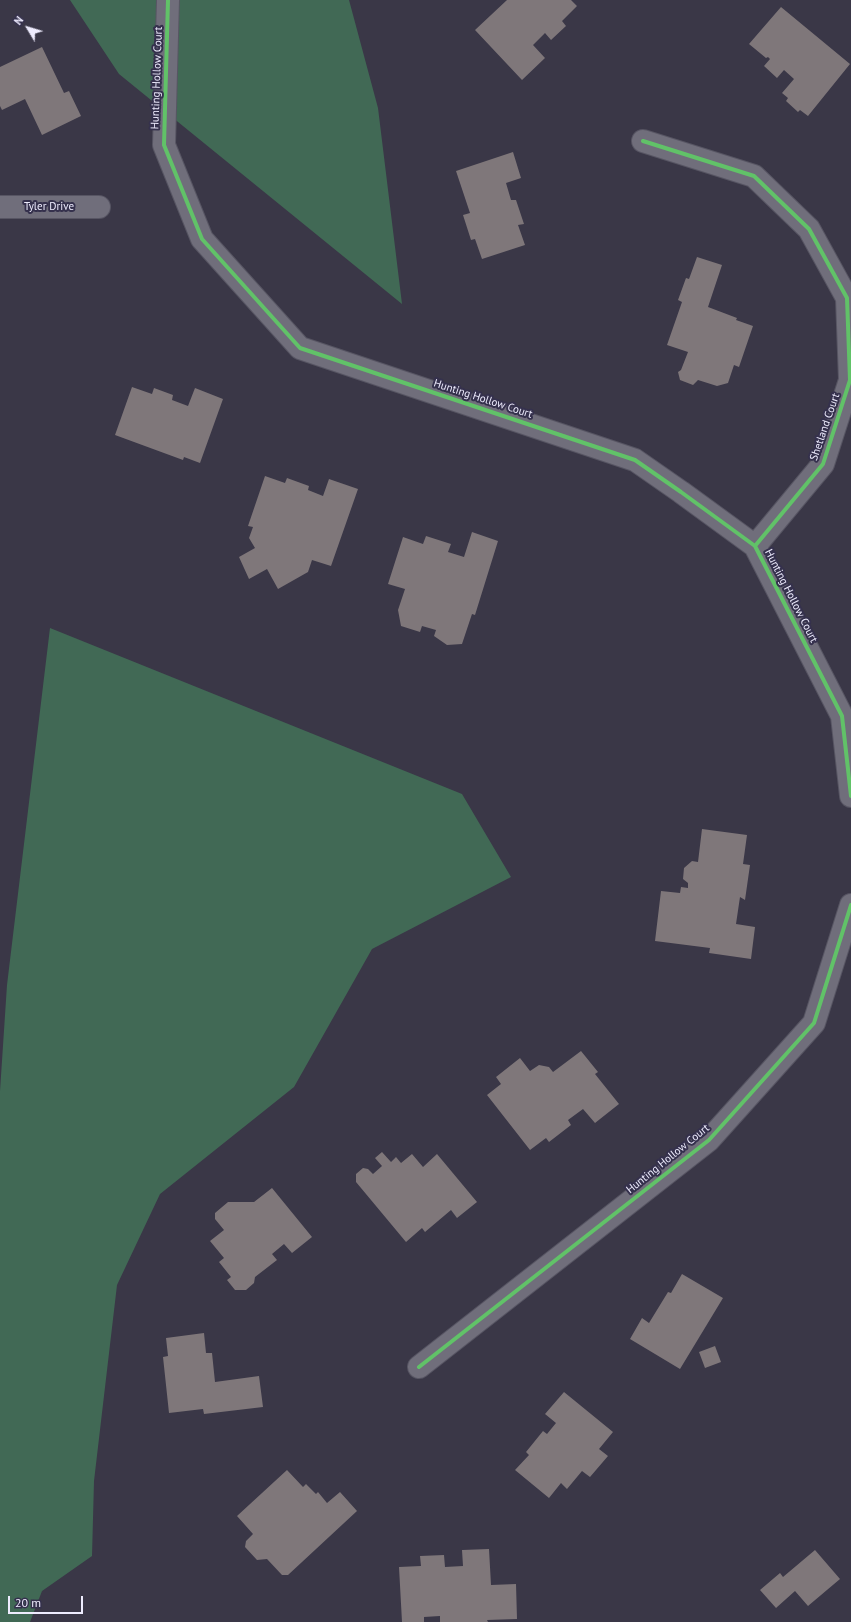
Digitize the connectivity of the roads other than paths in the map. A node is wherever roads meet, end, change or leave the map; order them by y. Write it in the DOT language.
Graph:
graph roads {
  1 [pos="168,0"];
  2 [pos="643,141"];
  3 [pos="0,207"];
  4 [pos="99,207"];
  5 [pos="755,546"];
  6 [pos="851,796"];
  7 [pos="851,905"];
  8 [pos="419,1367"];
  1 -- 5 [label="street, Hunting Hollow Court"];
  2 -- 5 [label="street, Shetland Court"];
  3 -- 4 [label="street, Tyler Drive"];
  5 -- 6 [label="street, Hunting Hollow Court"];
  7 -- 8 [label="street, Hunting Hollow Court"];
}
